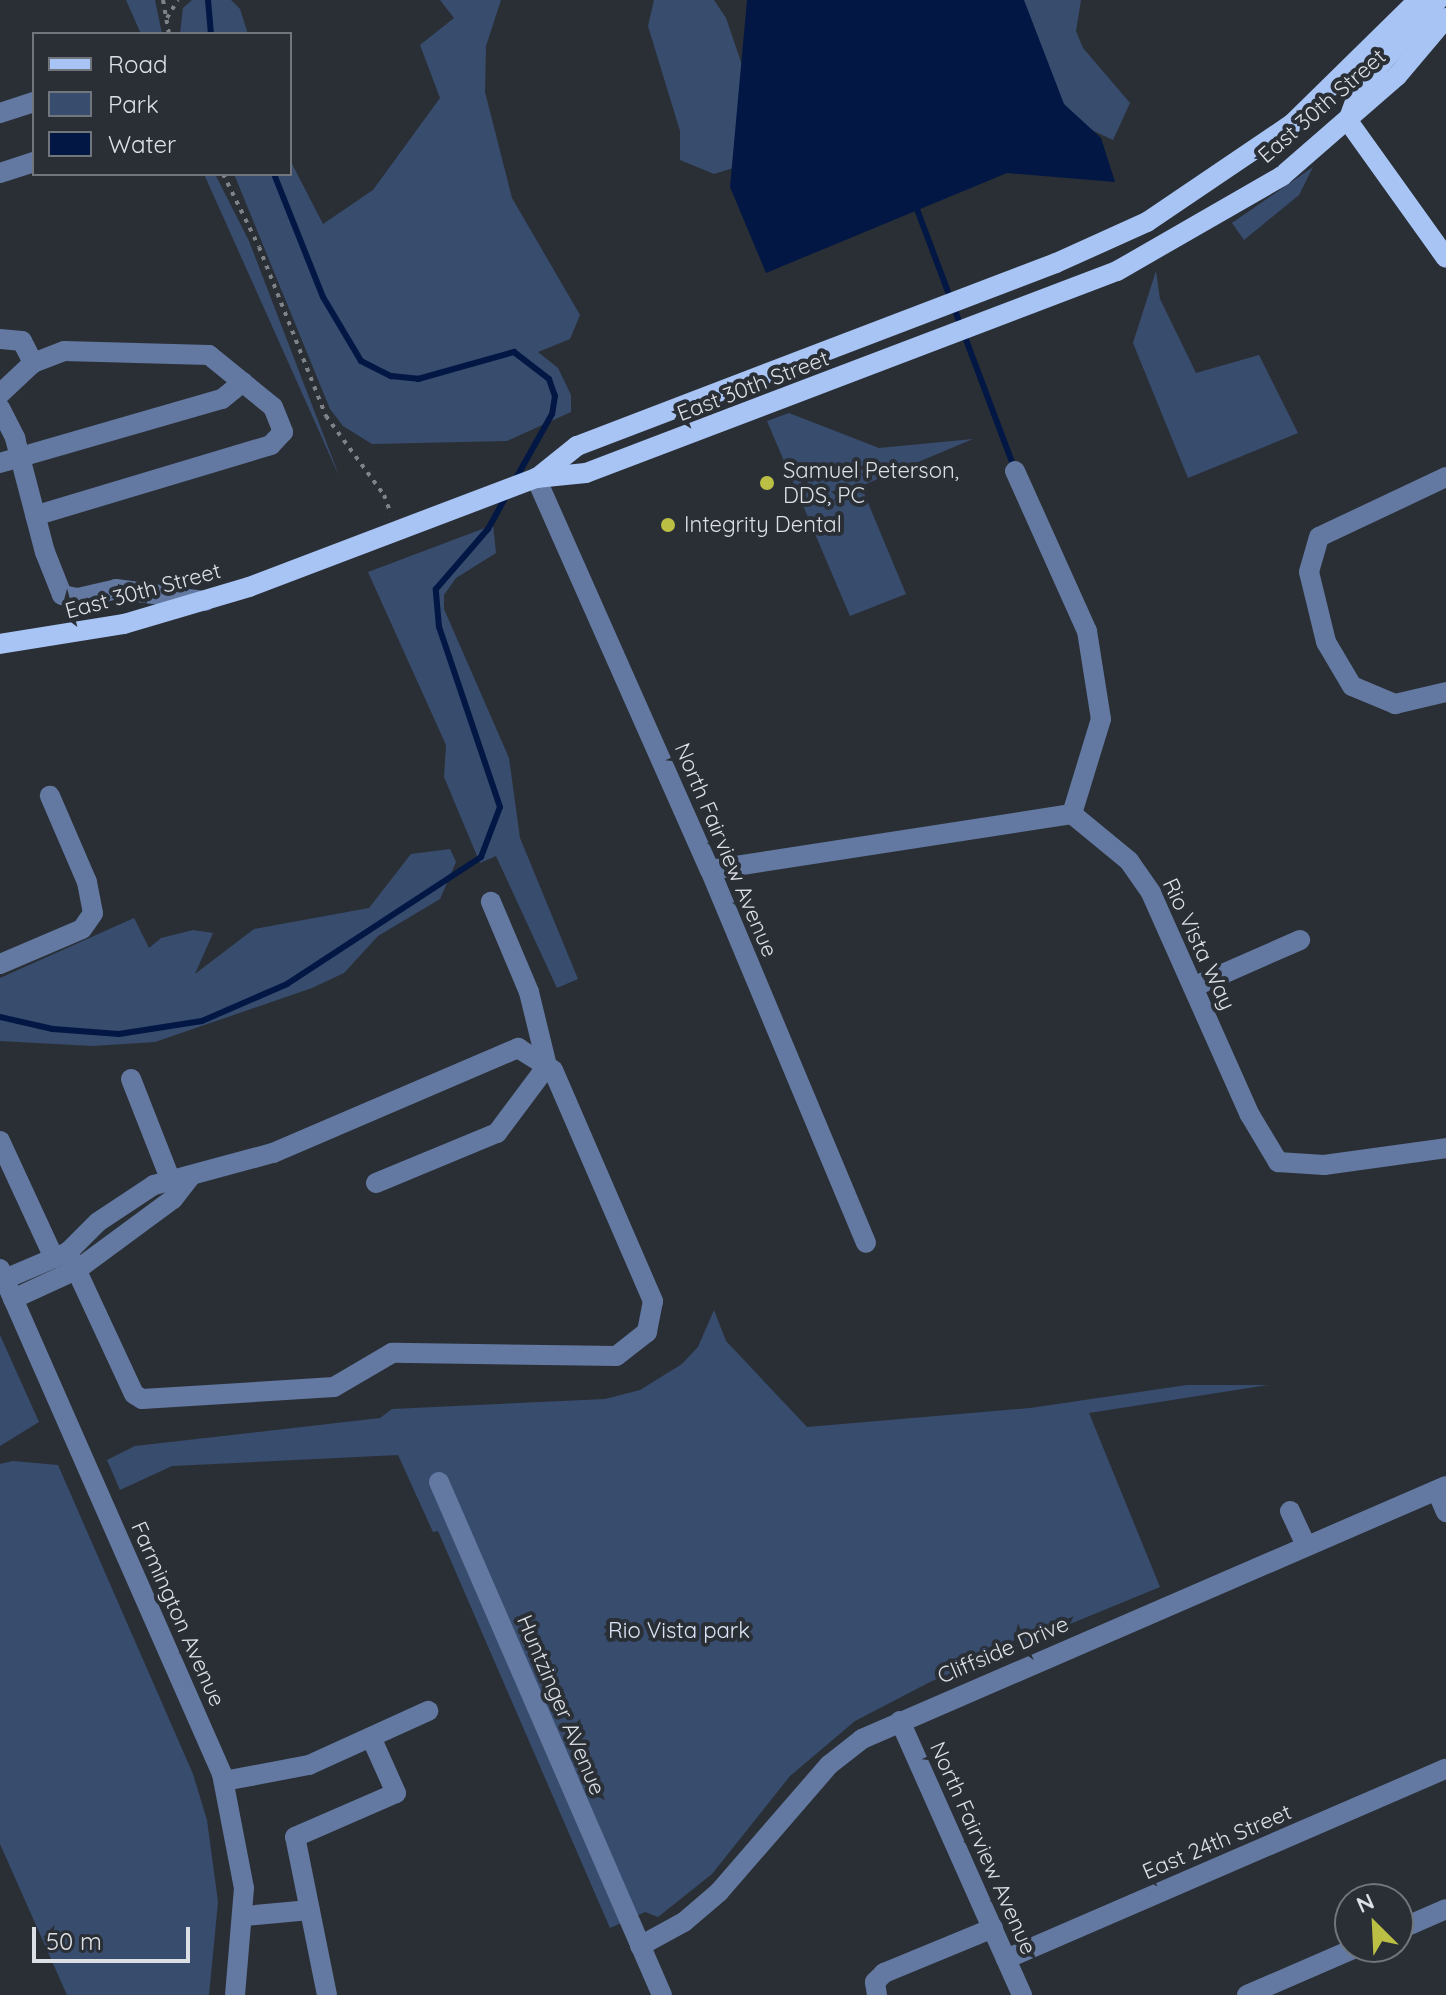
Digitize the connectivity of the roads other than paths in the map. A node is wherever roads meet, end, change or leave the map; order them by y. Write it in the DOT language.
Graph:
graph roads {
  1 [pos="1418,0"];
  2 [pos="1438,0"];
  3 [pos="1446,18"];
  4 [pos="32,103"];
  5 [pos="0,113"];
  6 [pos="1296,120"];
  7 [pos="1348,121"];
  8 [pos="32,163"];
  9 [pos="0,173"];
  10 [pos="1446,258"];
  11 [pos="0,339"];
  12 [pos="33,363"];
  13 [pos="243,382"];
  14 [pos="0,394"];
  15 [pos="0,408"];
  16 [pos="10,461"];
  17 [pos="1015,471"];
  18 [pos="1446,477"];
  19 [pos="536,478"];
  20 [pos="35,516"];
  21 [pos="205,601"];
  22 [pos="0,644"];
  23 [pos="1446,692"];
  24 [pos="50,796"];
  25 [pos="1072,814"];
  26 [pos="710,870"];
  27 [pos="491,902"];
  28 [pos="1300,940"];
  29 [pos="0,964"];
  30 [pos="1193,987"];
  31 [pos="547,1066"];
  32 [pos="131,1079"];
  33 [pos="0,1141"];
  34 [pos="1446,1148"];
  35 [pos="191,1176"];
  36 [pos="171,1181"];
  37 [pos="376,1183"];
  38 [pos="866,1243"];
  39 [pos="66,1260"];
  40 [pos="2,1274"];
  41 [pos="13,1299"];
  42 [pos="439,1482"];
  43 [pos="1441,1488"];
  44 [pos="1290,1511"];
  45 [pos="1446,1512"];
  46 [pos="1306,1546"];
  47 [pos="428,1711"];
  48 [pos="900,1721"];
  49 [pos="371,1737"];
  50 [pos="1446,1769"];
  51 [pos="224,1781"];
  52 [pos="1446,1909"];
  53 [pos="310,1910"];
  54 [pos="245,1916"];
  55 [pos="1414,1923"];
  56 [pos="993,1928"];
  57 [pos="640,1946"];
  58 [pos="1334,1957"];
  59 [pos="1006,1959"];
  60 [pos="235,1995"];
  61 [pos="327,1995"];
  62 [pos="662,1995"];
  63 [pos="877,1995"];
  64 [pos="1022,1995"];
  65 [pos="1247,1995"];
  1 -- 6 [label="main road"];
  2 -- 7 [label="main road"];
  3 -- 7 [label="main road, East 30th Street"];
  4 -- 5 [label="street"];
  6 -- 7 [label="main road"];
  6 -- 19 [label="main road"];
  7 -- 10 [label="main road"];
  7 -- 19 [label="main road, East 30th Street"];
  8 -- 9 [label="street"];
  11 -- 12 [label="street"];
  12 -- 13 [label="street"];
  12 -- 14 [label="street"];
  13 -- 16 [label="street"];
  13 -- 20 [label="street"];
  15 -- 16 [label="street"];
  16 -- 20 [label="street"];
  17 -- 25 [label="street"];
  18 -- 23 [label="street"];
  19 -- 21 [label="main road, East 30th Street"];
  19 -- 26 [label="street, North Fairview Avenue"];
  20 -- 21 [label="street"];
  21 -- 22 [label="main road, East 30th Street"];
  24 -- 29 [label="street"];
  25 -- 26 [label="street"];
  25 -- 30 [label="street, Rio Vista Way"];
  26 -- 38 [label="street, North Fairview Avenue"];
  27 -- 31 [label="street"];
  28 -- 30 [label="street"];
  30 -- 34 [label="street, Rio Vista Way"];
  31 -- 35 [label="street"];
  31 -- 37 [label="street"];
  31 -- 39 [label="street"];
  32 -- 36 [label="street"];
  33 -- 39 [label="street"];
  35 -- 36 [label="street"];
  35 -- 39 [label="street"];
  36 -- 39 [label="street"];
  39 -- 40 [label="street"];
  39 -- 41 [label="street"];
  40 -- 41 [label="street, Farmington Avenue"];
  41 -- 51 [label="street, Farmington Avenue"];
  42 -- 57 [label="street, Huntzinger AVenue"];
  43 -- 45 [label="street"];
  43 -- 46 [label="street, Cliffside Drive"];
  44 -- 46 [label="street"];
  46 -- 48 [label="street, Cliffside Drive"];
  47 -- 49 [label="street"];
  48 -- 56 [label="street, North Fairview Avenue"];
  48 -- 57 [label="street, Cliffside Drive"];
  49 -- 51 [label="street"];
  49 -- 53 [label="street"];
  50 -- 59 [label="street, East 24th Street"];
  51 -- 54 [label="street, Farmington Avenue"];
  52 -- 55 [label="street"];
  53 -- 54 [label="street"];
  53 -- 61 [label="street"];
  54 -- 60 [label="street, Farmington Avenue"];
  56 -- 59 [label="street, North Fairview Avenue"];
  56 -- 63 [label="street"];
  57 -- 62 [label="street"];
  58 -- 65 [label="street"];
  59 -- 64 [label="street, North Fairview Avenue"];
}
